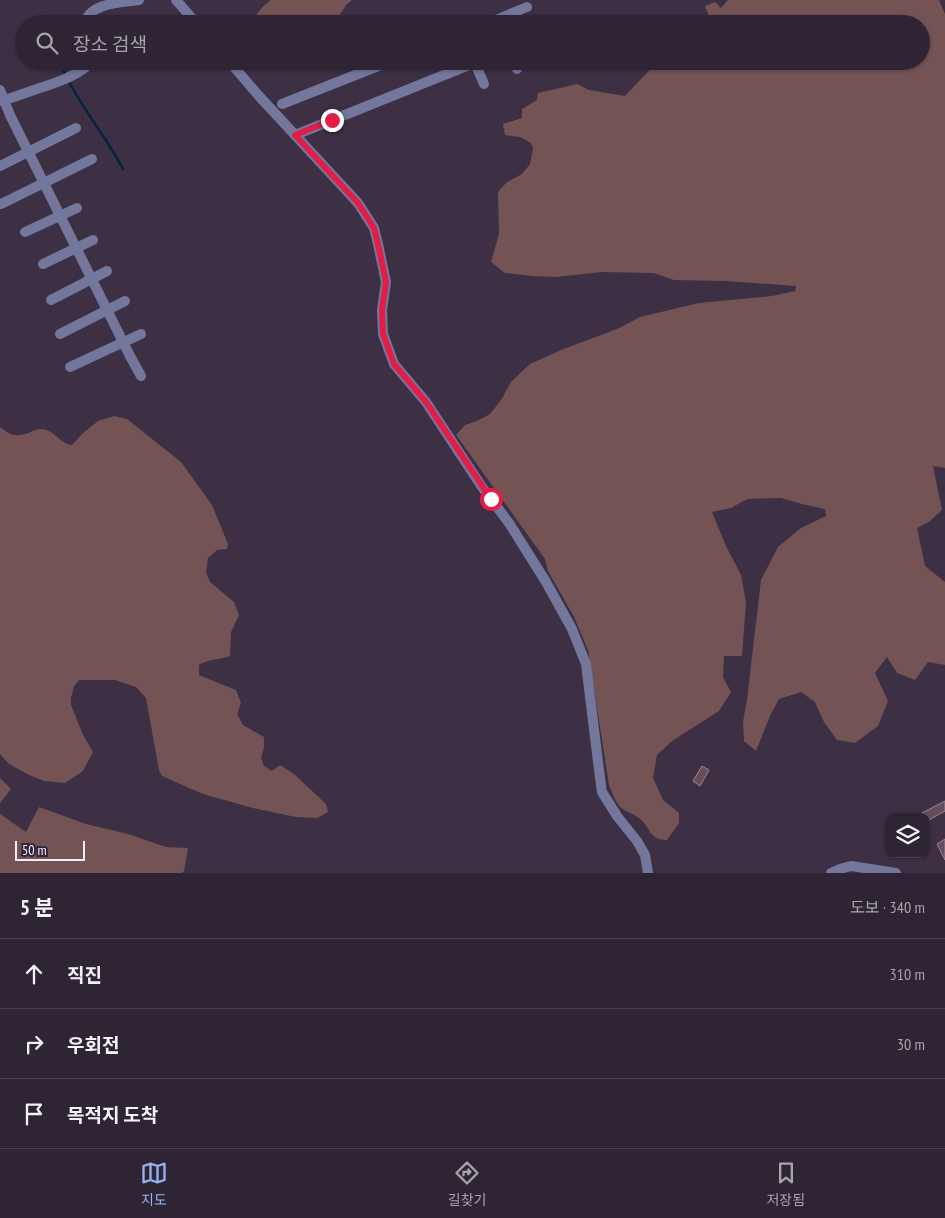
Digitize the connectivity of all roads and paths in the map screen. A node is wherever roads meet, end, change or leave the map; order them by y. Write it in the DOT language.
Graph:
graph roads {
  1 [pos="139,0"];
  2 [pos="176,0"];
  3 [pos="527,7"];
  4 [pos="88,15"];
  5 [pos="189,15"];
  6 [pos="509,15"];
  7 [pos="82,70"];
  8 [pos="237,70"];
  9 [pos="367,70"];
  10 [pos="456,70"];
  11 [pos="479,70"];
  12 [pos="484,84"];
  13 [pos="1,97"];
  14 [pos="282,104"];
  15 [pos="76,128"];
  16 [pos="295,135"];
  17 [pos="28,152"];
  18 [pos="92,159"];
  19 [pos="0,166"];
  20 [pos="44,183"];
  21 [pos="1,204"];
  22 [pos="77,208"];
  23 [pos="60,216"];
  24 [pos="25,232"];
  25 [pos="93,240"];
  26 [pos="76,248"];
  27 [pos="43,264"];
  28 [pos="107,271"];
  29 [pos="92,279"];
  30 [pos="51,300"];
  31 [pos="125,302"];
  32 [pos="107,311"];
  33 [pos="60,334"];
  34 [pos="141,334"];
  35 [pos="123,342"];
  36 [pos="70,367"];
  37 [pos="141,376"];
  38 [pos="648,873"];
  39 [pos="831,873"];
  40 [pos="896,873"];
  1 -- 4 [label="street"];
  2 -- 5 [label="street"];
  3 -- 6 [label="street"];
  7 -- 13 [label="street"];
  8 -- 16 [label="street"];
  9 -- 14 [label="street"];
  10 -- 16 [label="street"];
  11 -- 12 [label="street"];
  13 -- 17 [label="street"];
  15 -- 17 [label="street"];
  16 -- 38 [label="street"];
  17 -- 19 [label="street"];
  17 -- 20 [label="street"];
  18 -- 20 [label="street"];
  20 -- 21 [label="street"];
  20 -- 23 [label="street"];
  22 -- 23 [label="street"];
  23 -- 24 [label="street"];
  23 -- 26 [label="street"];
  25 -- 26 [label="street"];
  26 -- 27 [label="street"];
  26 -- 29 [label="street"];
  28 -- 29 [label="street"];
  29 -- 30 [label="street"];
  29 -- 32 [label="street"];
  31 -- 32 [label="street"];
  32 -- 33 [label="street"];
  32 -- 35 [label="street"];
  34 -- 35 [label="street"];
  35 -- 36 [label="street"];
  35 -- 37 [label="street"];
  39 -- 40 [label="street"];
}
